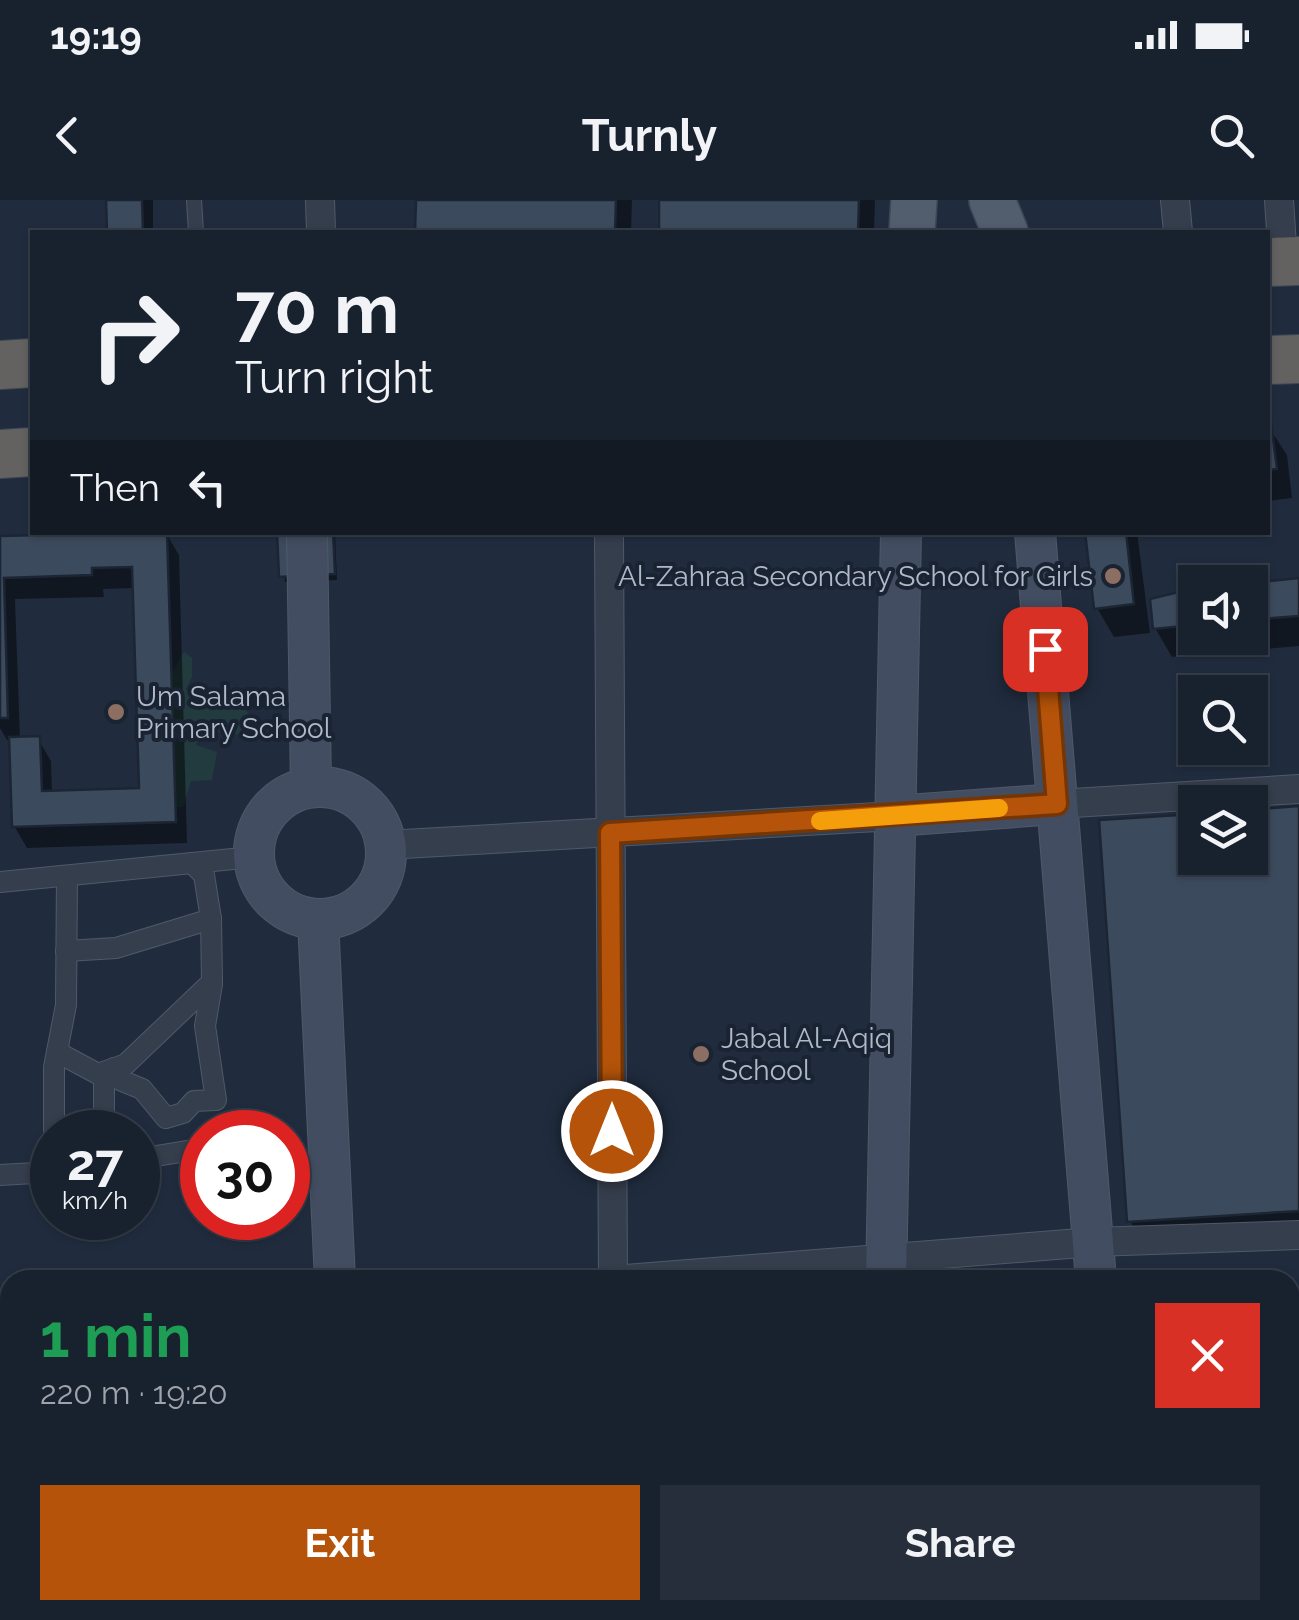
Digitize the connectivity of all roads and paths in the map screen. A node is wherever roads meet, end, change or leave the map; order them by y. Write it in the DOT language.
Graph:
graph roads {
  1 [pos="194,200"];
  2 [pos="320,200"];
  3 [pos="914,200"];
  4 [pos="992,200"];
  5 [pos="1175,200"];
  6 [pos="1279,200"];
  7 [pos="196,230"];
  8 [pos="321,230"];
  9 [pos="912,230"];
  10 [pos="1004,230"];
  11 [pos="1178,230"];
  12 [pos="1283,261"];
  13 [pos="1270,360"];
  14 [pos="1299,360"];
  15 [pos="30,362"];
  16 [pos="0,365"];
  17 [pos="30,452"];
  18 [pos="0,454"];
  19 [pos="308,535"];
  20 [pos="609,535"];
  21 [pos="901,535"];
  22 [pos="1036,535"];
  23 [pos="311,787"];
  24 [pos="1299,789"];
  25 [pos="1057,804"];
  26 [pos="895,816"];
  27 [pos="610,833"];
  28 [pos="386,844"];
  29 [pos="253,857"];
  30 [pos="192,863"];
  31 [pos="67,876"];
  32 [pos="0,882"];
  33 [pos="211,919"];
  34 [pos="318,920"];
  35 [pos="66,951"];
  36 [pos="212,982"];
  37 [pos="57,1052"];
  38 [pos="109,1070"];
  39 [pos="55,1110"];
  40 [pos="106,1110"];
  41 [pos="30,1173"];
  42 [pos="0,1175"];
  43 [pos="1299,1235"];
  44 [pos="1094,1261"];
  45 [pos="886,1269"];
  46 [pos="336,1270"];
  47 [pos="613,1270"];
  1 -- 7 [label="lane"];
  2 -- 8 [label="street"];
  3 -- 9 [label="main road"];
  4 -- 10 [label="main road"];
  5 -- 11 [label="street"];
  6 -- 12 [label="street"];
  13 -- 14 [label="highway"];
  15 -- 16 [label="highway"];
  17 -- 18 [label="highway"];
  19 -- 23 [label="main road"];
  20 -- 27 [label="street"];
  21 -- 26 [label="main road"];
  22 -- 25 [label="main road"];
  23 -- 28 [label="main road"];
  23 -- 29 [label="main road"];
  24 -- 25 [label="street"];
  25 -- 26 [label="main road"];
  25 -- 44 [label="main road"];
  26 -- 27 [label="street"];
  26 -- 45 [label="main road"];
  27 -- 28 [label="street"];
  27 -- 47 [label="street"];
  28 -- 34 [label="main road"];
  29 -- 30 [label="street"];
  29 -- 34 [label="main road"];
  30 -- 31 [label="street"];
  30 -- 33 [label="street"];
  31 -- 32 [label="street"];
  31 -- 35 [label="street"];
  33 -- 35 [label="street"];
  33 -- 36 [label="street"];
  34 -- 46 [label="main road"];
  35 -- 37 [label="street"];
  36 -- 38 [label="street"];
  36 -- 38 [label="street"];
  37 -- 38 [label="street"];
  37 -- 39 [label="street"];
  38 -- 40 [label="street"];
  41 -- 42 [label="street"];
  43 -- 44 [label="street"];
  44 -- 45 [label="street"];
}
